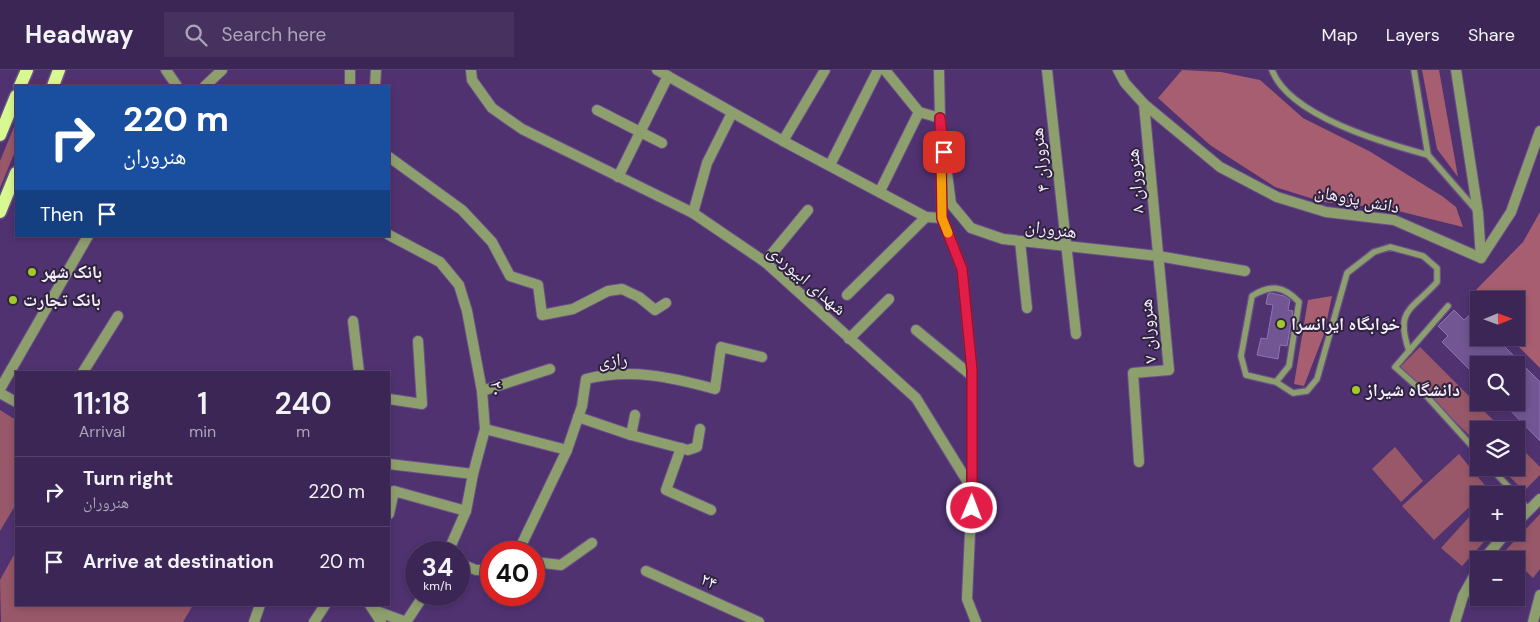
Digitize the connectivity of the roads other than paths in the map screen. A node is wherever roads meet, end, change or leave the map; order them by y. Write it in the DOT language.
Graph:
graph roads {
  1 [pos="27,70"];
  2 [pos="59,70"];
  3 [pos="166,70"];
  4 [pos="222,70"];
  5 [pos="350,70"];
  6 [pos="376,70"];
  7 [pos="471,70"];
  8 [pos="657,70"];
  9 [pos="825,70"];
  10 [pos="878,70"];
  11 [pos="885,70"];
  12 [pos="939,70"];
  13 [pos="1047,70"];
  14 [pos="1118,70"];
  15 [pos="1272,70"];
  16 [pos="1414,70"];
  17 [pos="1456,70"];
  18 [pos="668,76"];
  19 [pos="20,85"];
  20 [pos="52,85"];
  21 [pos="176,85"];
  22 [pos="206,85"];
  23 [pos="350,85"];
  24 [pos="376,85"];
  25 [pos="15,98"];
  26 [pos="1144,104"];
  27 [pos="597,110"];
  28 [pos="919,112"];
  29 [pos="732,113"];
  30 [pos="940,118"];
  31 [pos="1540,131"];
  32 [pos="639,133"];
  33 [pos="0,135"];
  34 [pos="783,141"];
  35 [pos="662,143"];
  36 [pos="1537,150"];
  37 [pos="1428,154"];
  38 [pos="390,158"];
  39 [pos="830,165"];
  40 [pos="15,175"];
  41 [pos="618,177"];
  42 [pos="880,191"];
  43 [pos="808,210"];
  44 [pos="0,212"];
  45 [pos="692,213"];
  46 [pos="1478,213"];
  47 [pos="926,217"];
  48 [pos="942,218"];
  49 [pos="390,236"];
  50 [pos="87,237"];
  51 [pos="1020,241"];
  52 [pos="1065,247"];
  53 [pos="1158,256"];
  54 [pos="1481,258"];
  55 [pos="766,262"];
  56 [pos="1245,271"];
  57 [pos="847,296"];
  58 [pos="889,299"];
  59 [pos="666,303"];
  60 [pos="1448,306"];
  61 [pos="1027,308"];
  62 [pos="118,316"];
  63 [pos="353,321"];
  64 [pos="916,330"];
  65 [pos="1076,334"];
  66 [pos="849,339"];
  67 [pos="418,341"];
  68 [pos="1409,350"];
  69 [pos="762,357"];
  70 [pos="550,369"];
  71 [pos="83,371"];
  72 [pos="359,371"];
  73 [pos="972,376"];
  74 [pos="1276,382"];
  75 [pos="0,391"];
  76 [pos="482,391"];
  77 [pos="390,399"];
  78 [pos="15,401"];
  79 [pos="635,416"];
  80 [pos="578,417"];
  81 [pos="485,429"];
  82 [pos="700,429"];
  83 [pos="631,435"];
  84 [pos="1470,444"];
  85 [pos="681,448"];
  86 [pos="566,450"];
  87 [pos="1139,462"];
  88 [pos="390,464"];
  89 [pos="473,474"];
  90 [pos="1498,476"];
  91 [pos="1508,486"];
  92 [pos="972,490"];
  93 [pos="1540,499"];
  94 [pos="1525,505"];
  95 [pos="390,509"];
  96 [pos="711,510"];
  97 [pos="1529,510"];
  98 [pos="466,511"];
  99 [pos="1525,514"];
  100 [pos="453,541"];
  101 [pos="523,541"];
  102 [pos="1500,541"];
  103 [pos="592,543"];
  104 [pos="1491,551"];
  105 [pos="545,563"];
  106 [pos="646,571"];
  107 [pos="1470,583"];
  108 [pos="1540,595"];
  109 [pos="260,606"];
  110 [pos="324,606"];
  111 [pos="417,606"];
  112 [pos="373,608"];
  113 [pos="254,622"];
  114 [pos="314,622"];
  115 [pos="381,622"];
  116 [pos="406,622"];
  117 [pos="759,622"];
  118 [pos="976,622"];
  119 [pos="1455,622"];
  120 [pos="1533,622"];
  1 -- 19 [label="main road"];
  2 -- 20 [label="main road"];
  3 -- 21 [label="street"];
  4 -- 22 [label="street"];
  5 -- 23 [label="street"];
  6 -- 24 [label="street"];
  7 -- 41 [label="street, شهدای ابیوردی"];
  8 -- 18 [label="street"];
  9 -- 34 [label="street"];
  10 -- 39 [label="street"];
  11 -- 28 [label="street"];
  12 -- 30 [label="street"];
  13 -- 52 [label="street, هنروران ۴"];
  14 -- 26 [label="street, دانش پژوهان"];
  15 -- 37 [label="lane"];
  16 -- 37 [label="lane"];
  17 -- 46 [label="street"];
  18 -- 29 [label="street"];
  18 -- 32 [label="street"];
  25 -- 33 [label="main road"];
  26 -- 53 [label="street, هنروران ۸"];
  26 -- 54 [label="street, دانش پژوهان"];
  27 -- 32 [label="street"];
  28 -- 30 [label="street"];
  28 -- 42 [label="street"];
  29 -- 34 [label="street"];
  29 -- 45 [label="street"];
  30 -- 48 [label="street"];
  30 -- 51 [label="street, هنروران"];
  31 -- 36 [label="street"];
  32 -- 35 [label="street"];
  32 -- 41 [label="street"];
  34 -- 39 [label="street"];
  36 -- 54 [label="street"];
  37 -- 46 [label="lane"];
  38 -- 59 [label="street"];
  39 -- 42 [label="street"];
  40 -- 44 [label="main road"];
  41 -- 45 [label="street, شهدای ابیوردی"];
  42 -- 47 [label="street"];
  43 -- 55 [label="street"];
  45 -- 55 [label="street, شهدای ابیوردی"];
  46 -- 54 [label="street"];
  47 -- 48 [label="street"];
  47 -- 57 [label="street"];
  48 -- 73 [label="street"];
  49 -- 76 [label="street, ۲۰"];
  50 -- 75 [label="street"];
  51 -- 52 [label="street, هنروران"];
  51 -- 61 [label="street"];
  52 -- 53 [label="street, هنروران"];
  52 -- 65 [label="street, هنروران ۴"];
  53 -- 56 [label="street, هنروران"];
  53 -- 87 [label="street, هنروران ۷"];
  55 -- 66 [label="street, شهدای ابیوردی"];
  58 -- 66 [label="street"];
  60 -- 68 [label="lane"];
  62 -- 71 [label="street"];
  63 -- 72 [label="street"];
  64 -- 73 [label="street"];
  66 -- 92 [label="street, شهدای ابیوردی"];
  67 -- 77 [label="street"];
  68 -- 74 [label="lane"];
  68 -- 84 [label="lane"];
  69 -- 80 [label="street, رازی"];
  70 -- 76 [label="street"];
  73 -- 92 [label="street"];
  74 -- 74 [label="lane"];
  75 -- 78 [label="street"];
  76 -- 81 [label="street, ۲۰"];
  79 -- 83 [label="street"];
  80 -- 83 [label="street"];
  80 -- 86 [label="street, رازی"];
  81 -- 86 [label="street"];
  81 -- 89 [label="street, ۲۰"];
  82 -- 85 [label="street"];
  83 -- 85 [label="street"];
  85 -- 96 [label="street"];
  86 -- 101 [label="street, رازی"];
  88 -- 89 [label="street"];
  89 -- 98 [label="street, ۲۰"];
  90 -- 91 [label="lane"];
  92 -- 118 [label="street"];
  93 -- 97 [label="street"];
  94 -- 97 [label="lane"];
  95 -- 98 [label="street"];
  97 -- 99 [label="street"];
  98 -- 100 [label="street, ۲۰"];
  102 -- 104 [label="street"];
  103 -- 105 [label="street"];
  106 -- 117 [label="street, ۲۴"];
  107 -- 119 [label="street"];
  108 -- 120 [label="street"];
  109 -- 113 [label="street"];
  110 -- 114 [label="street"];
  111 -- 116 [label="street"];
  112 -- 115 [label="street"];
  112 -- 116 [label="street"];
}
